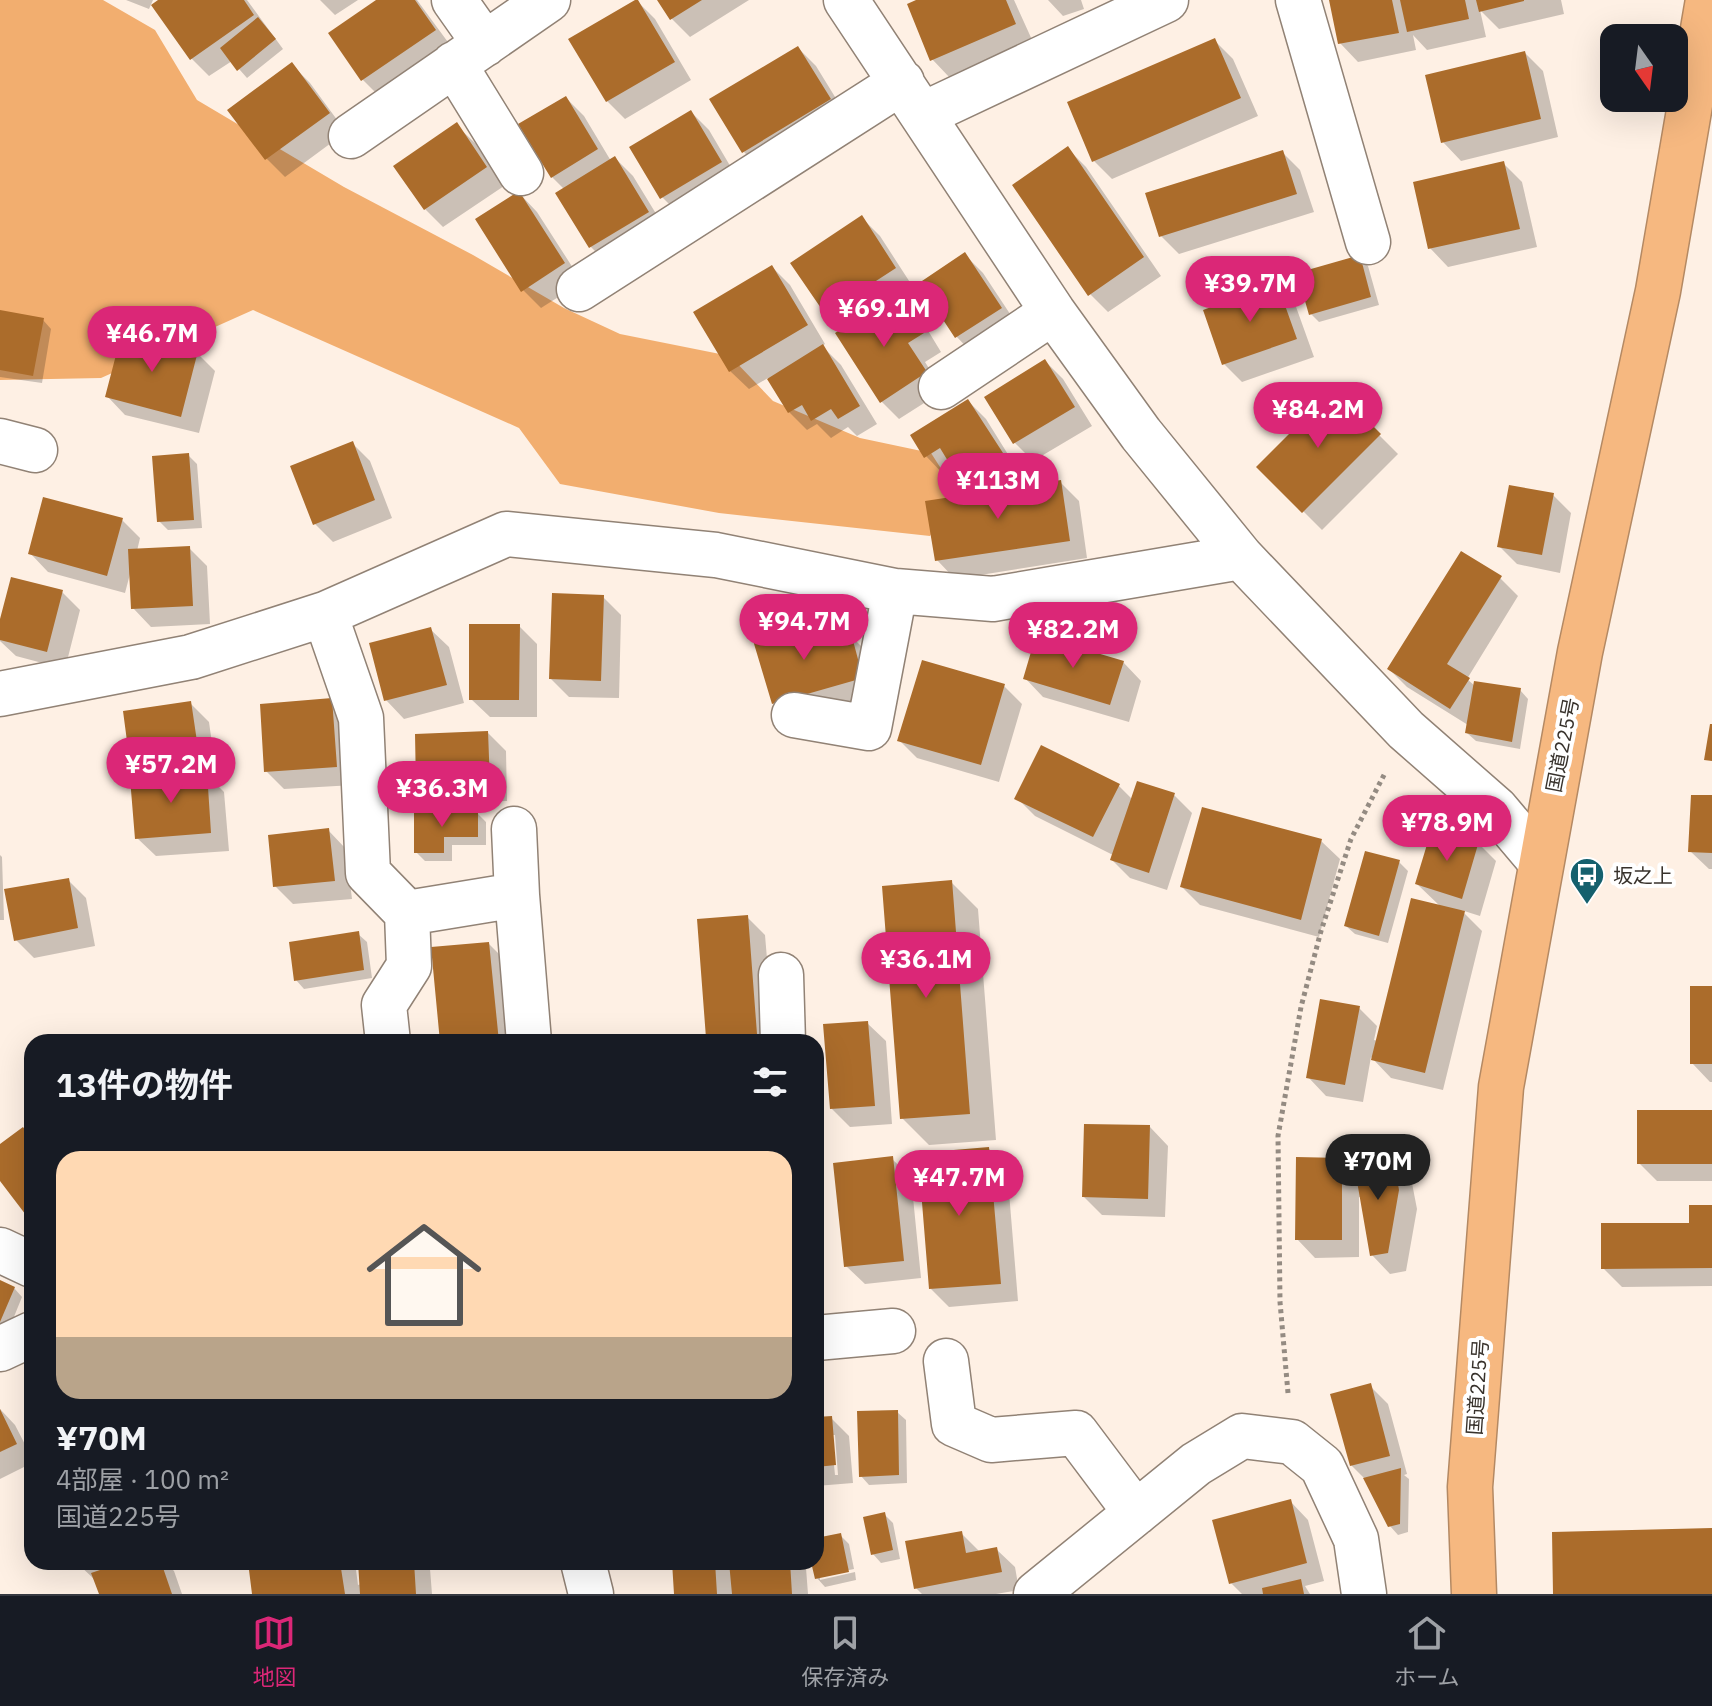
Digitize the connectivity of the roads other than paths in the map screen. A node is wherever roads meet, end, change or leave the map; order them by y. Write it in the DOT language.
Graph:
graph roads {
  1 [pos="454,0"];
  2 [pos="548,0"];
  3 [pos="846,0"];
  4 [pos="1166,0"];
  5 [pos="1298,0"];
  6 [pos="1708,0"];
  7 [pos="470,54"];
  8 [pos="913,98"];
  9 [pos="351,136"];
  10 [pos="521,173"];
  11 [pos="1368,242"];
  12 [pos="579,289"];
  13 [pos="1053,312"];
  14 [pos="941,387"];
  15 [pos="1241,557"];
  16 [pos="895,591"];
  17 [pos="325,614"];
  18 [pos="0,694"];
  19 [pos="794,715"];
  20 [pos="514,829"];
  21 [pos="1540,861"];
  22 [pos="517,895"];
  23 [pos="407,913"];
  24 [pos="781,975"];
  25 [pos="387,1034"];
  26 [pos="528,1034"];
  27 [pos="783,1034"];
  28 [pos="0,1250"];
  29 [pos="24,1261"];
  30 [pos="893,1331"];
  31 [pos="824,1337"];
  32 [pos="24,1338"];
  33 [pos="0,1349"];
  34 [pos="946,1361"];
  35 [pos="1136,1513"];
  36 [pos="585,1570"];
  37 [pos="591,1594"];
  38 [pos="1036,1594"];
  39 [pos="1364,1594"];
  40 [pos="1474,1594"];
  1 -- 7 [label="street"];
  2 -- 7 [label="street"];
  3 -- 8 [label="street"];
  4 -- 8 [label="street"];
  5 -- 11 [label="street"];
  6 -- 21 [label="highway, 国道225号"];
  7 -- 9 [label="street"];
  7 -- 10 [label="street"];
  8 -- 12 [label="street"];
  8 -- 13 [label="street"];
  13 -- 14 [label="street"];
  13 -- 15 [label="street"];
  15 -- 16 [label="street"];
  15 -- 21 [label="street"];
  16 -- 17 [label="street"];
  16 -- 19 [label="street"];
  17 -- 18 [label="street"];
  17 -- 23 [label="street"];
  20 -- 22 [label="street"];
  21 -- 40 [label="highway, 国道225号"];
  22 -- 23 [label="street"];
  22 -- 26 [label="street"];
  23 -- 25 [label="street"];
  24 -- 27 [label="street"];
  28 -- 29 [label="street"];
  30 -- 31 [label="street"];
  32 -- 33 [label="street"];
  34 -- 35 [label="street"];
  35 -- 38 [label="street"];
  35 -- 39 [label="street"];
  36 -- 37 [label="street"];
}
